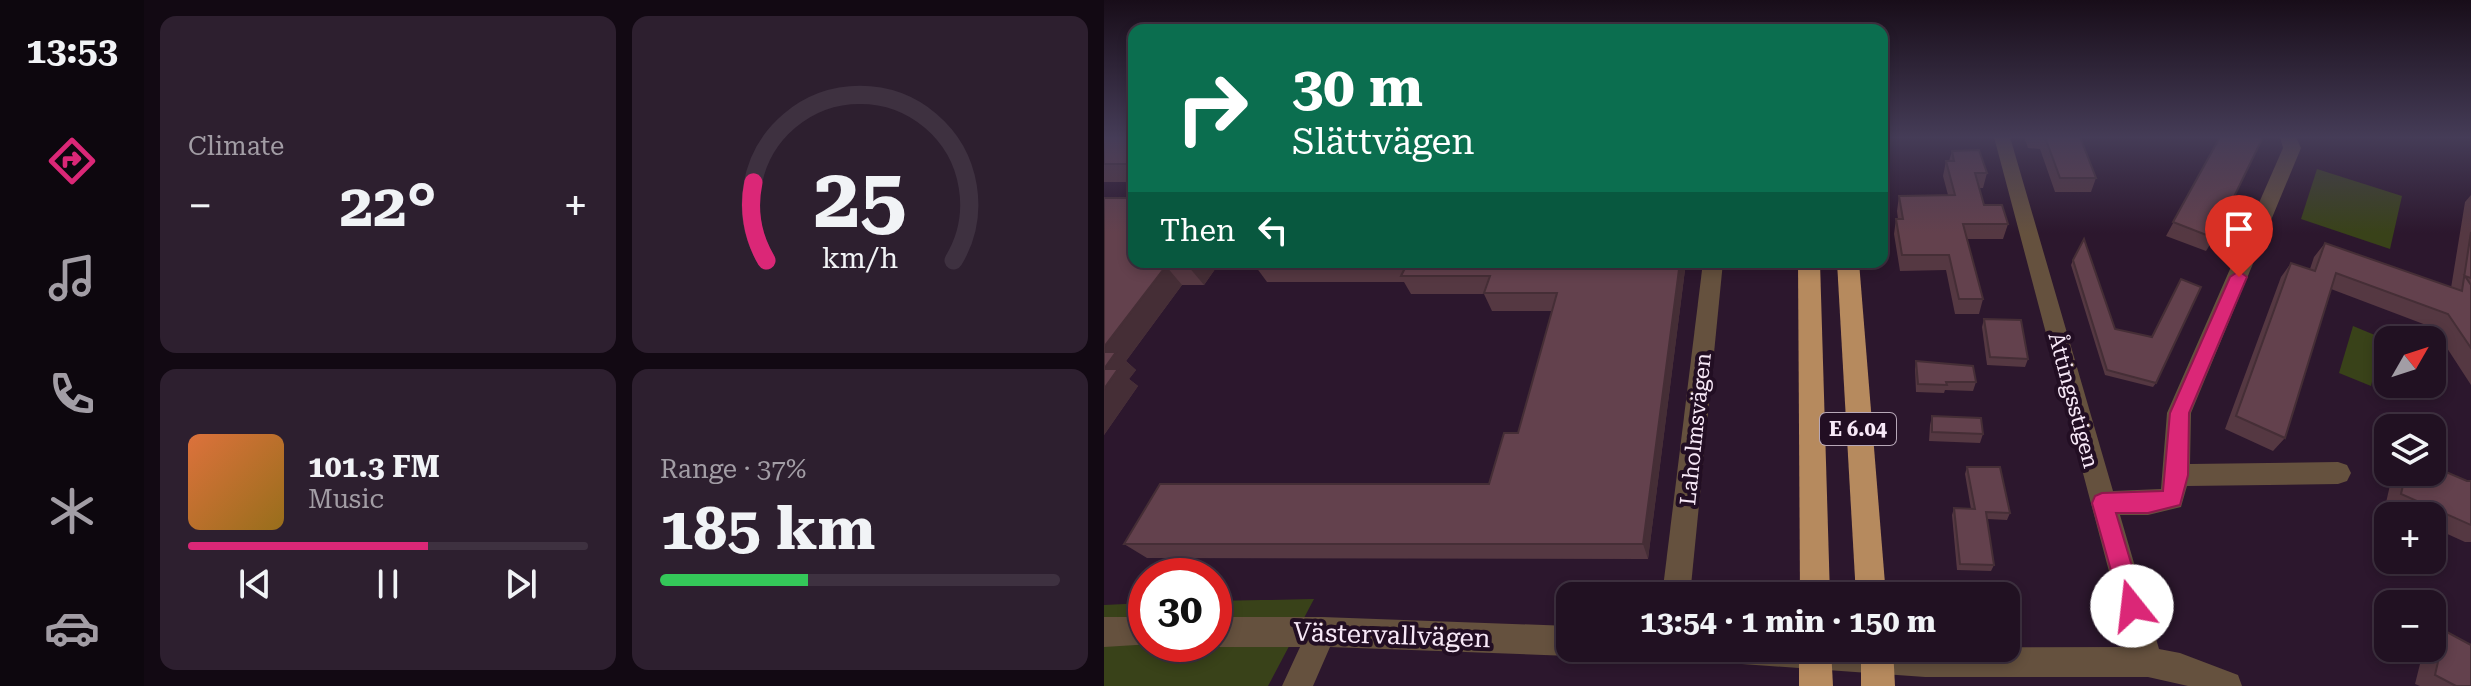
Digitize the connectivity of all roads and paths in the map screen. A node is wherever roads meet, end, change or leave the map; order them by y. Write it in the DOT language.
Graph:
graph roads {
  1 [pos="2011,169"];
  2 [pos="2283,169"];
  3 [pos="1712,268"];
  4 [pos="1809,268"];
  5 [pos="1848,268"];
  6 [pos="2338,473"];
  7 [pos="2177,475"];
  8 [pos="2102,503"];
  9 [pos="1678,582"];
  10 [pos="1815,582"];
  11 [pos="1870,582"];
  12 [pos="1104,632"];
  13 [pos="1128,632"];
  14 [pos="1232,632"];
  15 [pos="1322,632"];
  16 [pos="1556,640"];
  17 [pos="1815,662"];
  18 [pos="2148,662"];
  19 [pos="1878,664"];
  20 [pos="1297,686"];
  21 [pos="1816,686"];
  22 [pos="2227,686"];
  1 -- 8 [label="street, Åttingsstigen"];
  2 -- 7 [label="street"];
  3 -- 9 [label="street, Laholmsvägen"];
  4 -- 10 [label="highway, E 6.04"];
  5 -- 11 [label="highway, E 6.04"];
  6 -- 7 [label="street"];
  7 -- 8 [label="street"];
  8 -- 18 [label="street, Åttingsstigen"];
  12 -- 13 [label="street"];
  14 -- 15 [label="street, Västervallvägen"];
  15 -- 16 [label="street, Västervallvägen"];
  15 -- 20 [label="street"];
  17 -- 21 [label="highway"];
  18 -- 19 [label="street"];
  18 -- 22 [label="street"];
}
